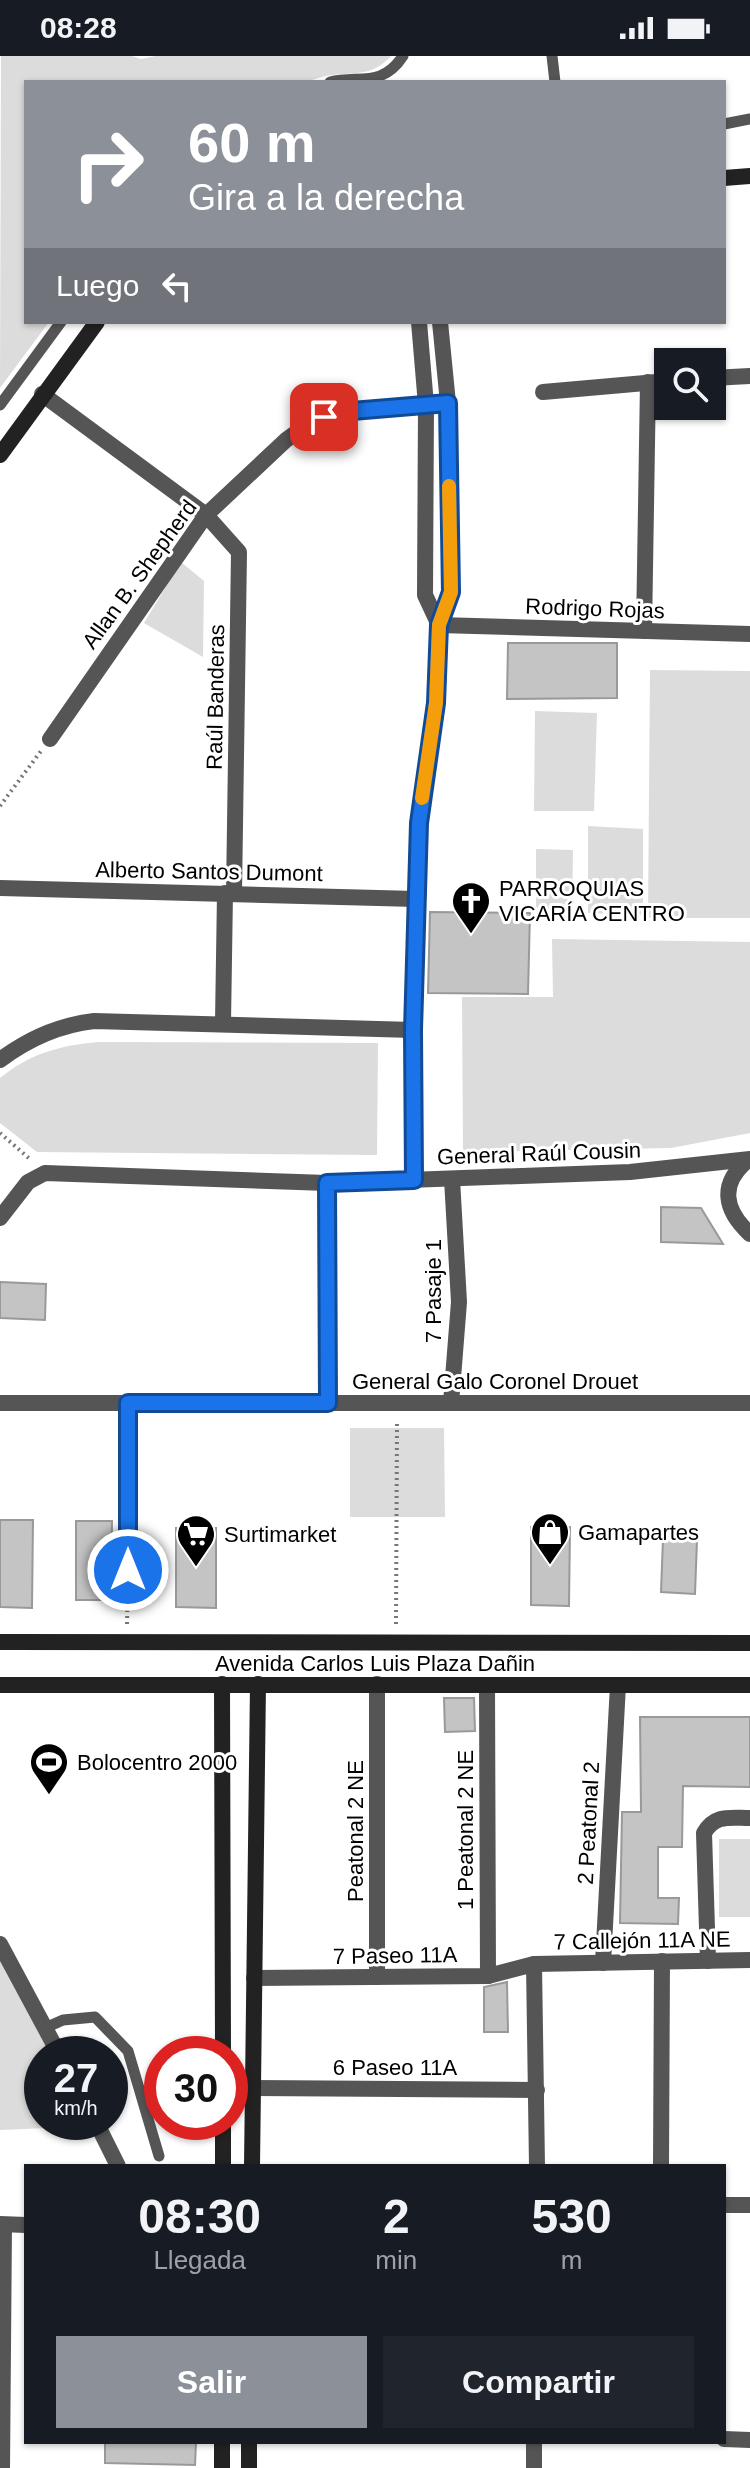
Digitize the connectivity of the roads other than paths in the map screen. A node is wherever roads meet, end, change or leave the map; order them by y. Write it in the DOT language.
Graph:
graph roads {
  1 [pos="403,56"];
  2 [pos="552,56"];
  3 [pos="368,80"];
  4 [pos="555,80"];
  5 [pos="750,119"];
  6 [pos="726,124"];
  7 [pos="750,176"];
  8 [pos="726,178"];
  9 [pos="60,324"];
  10 [pos="95,324"];
  11 [pos="419,324"];
  12 [pos="440,324"];
  13 [pos="750,376"];
  14 [pos="726,377"];
  15 [pos="648,382"];
  16 [pos="654,382"];
  17 [pos="543,392"];
  18 [pos="42,394"];
  19 [pos="448,403"];
  20 [pos="0,405"];
  21 [pos="426,405"];
  22 [pos="0,455"];
  23 [pos="206,515"];
  24 [pos="439,625"];
  25 [pos="644,631"];
  26 [pos="750,634"];
  27 [pos="50,739"];
  28 [pos="0,888"];
  29 [pos="229,893"];
  30 [pos="416,899"];
  31 [pos="223,1023"];
  32 [pos="413,1030"];
  33 [pos="0,1060"];
  34 [pos="749,1160"];
  35 [pos="452,1179"];
  36 [pos="414,1180"];
  37 [pos="327,1183"];
  38 [pos="0,1218"];
  39 [pos="750,1234"];
  40 [pos="0,1403"];
  41 [pos="128,1403"];
  42 [pos="328,1403"];
  43 [pos="451,1403"];
  44 [pos="750,1403"];
  45 [pos="128,1570"];
  46 [pos="0,1642"];
  47 [pos="750,1643"];
  48 [pos="222,1684"];
  49 [pos="258,1684"];
  50 [pos="377,1684"];
  51 [pos="0,1685"];
  52 [pos="487,1685"];
  53 [pos="618,1685"];
  54 [pos="750,1685"];
  55 [pos="750,1818"];
  56 [pos="0,1944"];
  57 [pos="750,1960"];
  58 [pos="662,1961"];
  59 [pos="708,1961"];
  60 [pos="603,1963"];
  61 [pos="534,1964"];
  62 [pos="488,1976"];
  63 [pos="377,1977"];
  64 [pos="254,1978"];
  65 [pos="45,2028"];
  66 [pos="49,2036"];
  67 [pos="223,2036"];
  68 [pos="253,2088"];
  69 [pos="537,2090"];
  70 [pos="105,2140"];
  71 [pos="223,2140"];
  72 [pos="159,2156"];
  73 [pos="117,2164"];
  74 [pos="223,2164"];
  75 [pos="252,2164"];
  76 [pos="537,2164"];
  77 [pos="661,2164"];
  78 [pos="726,2205"];
  79 [pos="750,2205"];
  80 [pos="2,2224"];
  81 [pos="24,2225"];
  82 [pos="726,2439"];
  83 [pos="750,2440"];
  84 [pos="222,2444"];
  85 [pos="249,2444"];
  86 [pos="534,2444"];
  87 [pos="2,2468"];
  88 [pos="222,2468"];
  89 [pos="249,2468"];
  90 [pos="534,2468"];
  1 -- 3 [label="lane"];
  2 -- 4 [label="lane"];
  5 -- 6 [label="lane"];
  7 -- 8 [label="main road"];
  9 -- 20 [label="lane"];
  10 -- 18 [label="main road"];
  11 -- 21 [label="street"];
  12 -- 19 [label="street"];
  13 -- 14 [label="street"];
  15 -- 16 [label="street"];
  15 -- 17 [label="street"];
  15 -- 25 [label="street"];
  18 -- 22 [label="main road"];
  18 -- 23 [label="street, Raúl Banderas"];
  19 -- 21 [label="street, Allan B. Shepherd"];
  19 -- 24 [label="street"];
  21 -- 23 [label="street, Allan B. Shepherd"];
  21 -- 24 [label="street"];
  23 -- 27 [label="street, Allan B. Shepherd"];
  23 -- 29 [label="street, Raúl Banderas"];
  24 -- 25 [label="street, Rodrigo Rojas"];
  24 -- 30 [label="street"];
  25 -- 26 [label="street, Rodrigo Rojas"];
  28 -- 29 [label="street, Alberto Santos Dumont"];
  29 -- 30 [label="street, Alberto Santos Dumont"];
  29 -- 31 [label="street, Raúl Banderas"];
  30 -- 32 [label="street"];
  31 -- 32 [label="street"];
  31 -- 33 [label="street"];
  32 -- 36 [label="street"];
  34 -- 35 [label="street, General Raúl Cousin"];
  34 -- 39 [label="street, General Raúl Cousin"];
  35 -- 36 [label="street, General Raúl Cousin"];
  35 -- 43 [label="street, 7 Pasaje 1"];
  36 -- 37 [label="street, General Raúl Cousin"];
  37 -- 38 [label="street, General Raúl Cousin"];
  37 -- 42 [label="street"];
  40 -- 41 [label="street, General Galo Coronel Drouet"];
  41 -- 42 [label="street, General Galo Coronel Drouet"];
  41 -- 45 [label="street"];
  42 -- 43 [label="street, General Galo Coronel Drouet"];
  43 -- 44 [label="street, General Galo Coronel Drouet"];
  46 -- 47 [label="main road, Avenida Carlos Luis Plaza Dañin"];
  48 -- 49 [label="main road, Avenida Carlos Luis Plaza Dañin"];
  48 -- 51 [label="main road, Avenida Carlos Luis Plaza Dañin"];
  48 -- 67 [label="main road"];
  49 -- 50 [label="main road, Avenida Carlos Luis Plaza Dañin"];
  49 -- 64 [label="main road"];
  50 -- 52 [label="main road, Avenida Carlos Luis Plaza Dañin"];
  50 -- 63 [label="street, Peatonal 2 NE"];
  52 -- 53 [label="main road, Avenida Carlos Luis Plaza Dañin"];
  52 -- 62 [label="street, 1 Peatonal 2 NE"];
  53 -- 54 [label="main road, Avenida Carlos Luis Plaza Dañin"];
  53 -- 60 [label="street, 2 Peatonal 2"];
  55 -- 59 [label="street"];
  56 -- 65 [label="street"];
  57 -- 59 [label="street, 7 Callejón 11A NE"];
  58 -- 59 [label="street, 7 Callejón 11A NE"];
  58 -- 60 [label="street, 7 Callejón 11A NE"];
  58 -- 77 [label="street"];
  60 -- 61 [label="street, 7 Callejón 11A NE"];
  61 -- 62 [label="street, 7 Paseo 11A"];
  61 -- 69 [label="street"];
  62 -- 63 [label="street, 7 Paseo 11A"];
  63 -- 64 [label="street, 7 Paseo 11A"];
  64 -- 68 [label="main road"];
  65 -- 66 [label="street"];
  65 -- 72 [label="lane"];
  68 -- 69 [label="street, 6 Paseo 11A"];
  68 -- 75 [label="main road"];
  69 -- 76 [label="street"];
  70 -- 73 [label="street"];
  71 -- 74 [label="main road"];
  78 -- 79 [label="street"];
  80 -- 81 [label="street"];
  80 -- 87 [label="street"];
  82 -- 83 [label="street"];
  84 -- 88 [label="main road"];
  85 -- 89 [label="main road"];
  86 -- 90 [label="street"];
}
